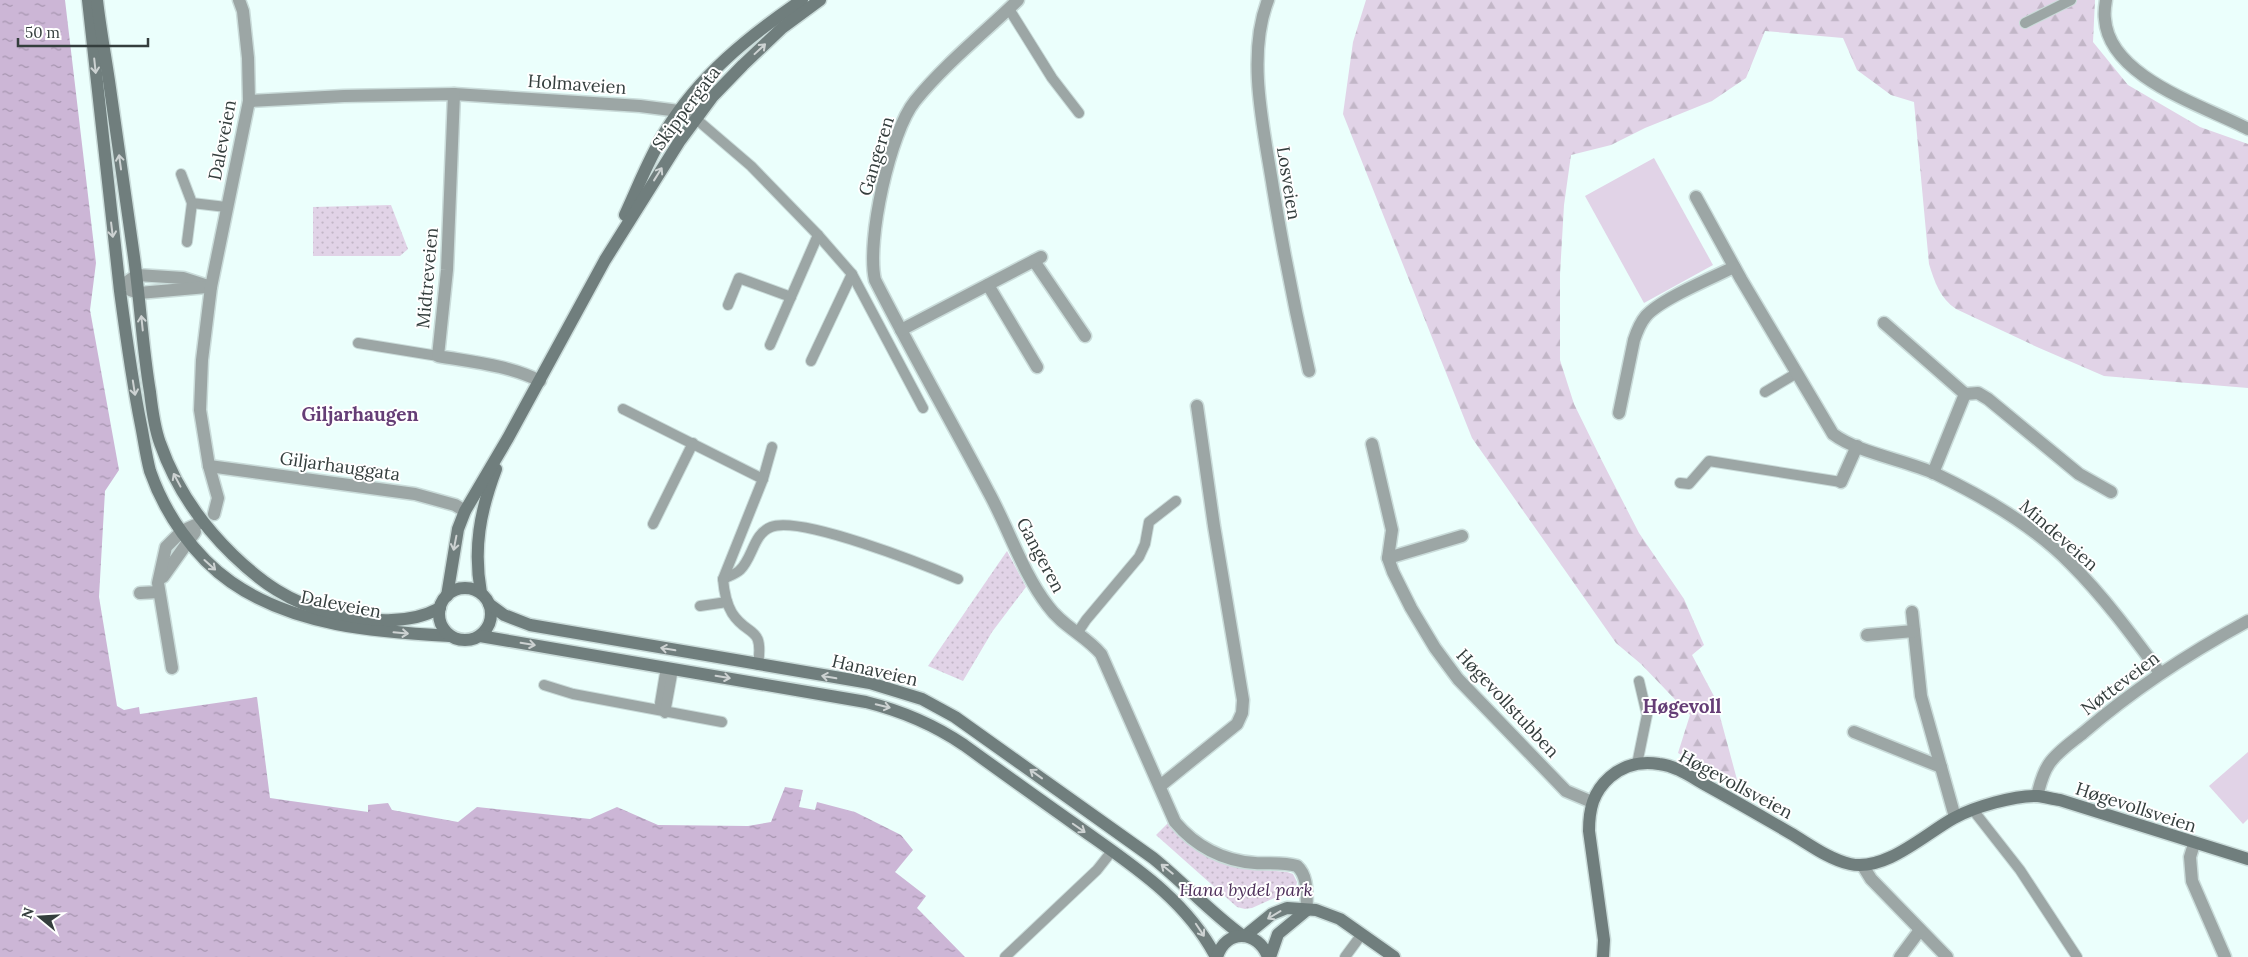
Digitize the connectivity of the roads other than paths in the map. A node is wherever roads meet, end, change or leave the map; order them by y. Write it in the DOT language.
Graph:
graph roads {
  1 [pos="88,0"];
  2 [pos="97,0"];
  3 [pos="239,0"];
  4 [pos="802,0"];
  5 [pos="820,0"];
  6 [pos="1268,0"];
  7 [pos="2071,0"];
  8 [pos="2106,0"];
  9 [pos="1014,4"];
  10 [pos="2025,23"];
  11 [pos="454,94"];
  12 [pos="248,101"];
  13 [pos="679,111"];
  14 [pos="1079,113"];
  15 [pos="696,118"];
  16 [pos="2248,128"];
  17 [pos="181,174"];
  18 [pos="1696,197"];
  19 [pos="192,203"];
  20 [pos="226,207"];
  21 [pos="818,235"];
  22 [pos="187,242"];
  23 [pos="605,260"];
  24 [pos="1734,267"];
  25 [pos="852,274"];
  26 [pos="137,275"];
  27 [pos="988,284"];
  28 [pos="212,286"];
  29 [pos="120,287"];
  30 [pos="139,293"];
  31 [pos="791,297"];
  32 [pos="728,306"];
  33 [pos="1884,323"];
  34 [pos="901,330"];
  35 [pos="1085,336"];
  36 [pos="358,343"];
  37 [pos="770,345"];
  38 [pos="438,356"];
  39 [pos="812,361"];
  40 [pos="1037,367"];
  41 [pos="1309,371"];
  42 [pos="1797,373"];
  43 [pos="540,382"];
  44 [pos="1765,392"];
  45 [pos="1965,394"];
  46 [pos="1197,406"];
  47 [pos="923,408"];
  48 [pos="623,409"];
  49 [pos="1619,413"];
  50 [pos="508,438"];
  51 [pos="693,442"];
  52 [pos="1372,444"];
  53 [pos="1858,446"];
  54 [pos="772,447"];
  55 [pos="209,466"];
  56 [pos="1933,473"];
  57 [pos="763,479"];
  58 [pos="1841,482"];
  59 [pos="1680,483"];
  60 [pos="2111,492"];
  61 [pos="1176,502"];
  62 [pos="465,511"];
  63 [pos="214,514"];
  64 [pos="202,522"];
  65 [pos="653,524"];
  66 [pos="185,536"];
  67 [pos="1462,536"];
  68 [pos="1388,558"];
  69 [pos="958,578"];
  70 [pos="723,579"];
  71 [pos="159,587"];
  72 [pos="140,593"];
  73 [pos="447,596"];
  74 [pos="485,598"];
  75 [pos="727,602"];
  76 [pos="700,606"];
  77 [pos="440,608"];
  78 [pos="1912,612"];
  79 [pos="2248,621"];
  80 [pos="1914,631"];
  81 [pos="1078,632"];
  82 [pos="1867,635"];
  83 [pos="450,636"];
  84 [pos="480,636"];
  85 [pos="758,665"];
  86 [pos="172,668"];
  87 [pos="670,668"];
  88 [pos="2160,673"];
  89 [pos="1639,681"];
  90 [pos="544,685"];
  91 [pos="662,712"];
  92 [pos="722,722"];
  93 [pos="1854,732"];
  94 [pos="1637,764"];
  95 [pos="1941,767"];
  96 [pos="1160,786"];
  97 [pos="2037,796"];
  98 [pos="1592,802"];
  99 [pos="1973,810"];
  100 [pos="1955,818"];
  101 [pos="2194,844"];
  102 [pos="1112,851"];
  103 [pos="2248,859"];
  104 [pos="1863,866"];
  105 [pos="1307,910"];
  106 [pos="1920,930"];
  107 [pos="1362,934"];
  108 [pos="1244,936"];
  109 [pos="1005,957"];
  110 [pos="1216,957"];
  111 [pos="1269,957"];
  112 [pos="1344,957"];
  113 [pos="1394,957"];
  114 [pos="1603,957"];
  115 [pos="1900,957"];
  116 [pos="1947,957"];
  117 [pos="2077,957"];
  118 [pos="2226,957"];
  1 -- 29 [label="main road, Daleveien, one-way"];
  26 -- 2 [label="main road, Daleveien, one-way"];
  3 -- 12 [label="street, Daleveien"];
  4 -- 13 [label="main road, Skippergata"];
  15 -- 5 [label="main road, Skippergata, one-way"];
  6 -- 41 [label="street, Losveien"];
  7 -- 10 [label="lane"];
  8 -- 16 [label="street"];
  9 -- 14 [label="lane"];
  9 -- 34 [label="street, Gangeren"];
  11 -- 12 [label="street, Holmaveien"];
  11 -- 13 [label="street, Holmaveien"];
  11 -- 38 [label="street, Midtreveien"];
  12 -- 20 [label="street, Daleveien"];
  13 -- 15 [label="street, Holmaveien"];
  13 -- 23 [label="main road, Skippergata"];
  15 -- 21 [label="lane"];
  23 -- 15 [label="main road, Skippergata, one-way"];
  17 -- 19 [label="lane"];
  18 -- 24 [label="street, Mindeveien"];
  19 -- 20 [label="lane"];
  19 -- 22 [label="lane"];
  20 -- 28 [label="street, Daleveien"];
  21 -- 25 [label="lane"];
  21 -- 31 [label="lane"];
  23 -- 43 [label="main road, Skippergata"];
  24 -- 42 [label="street, Mindeveien"];
  24 -- 49 [label="street"];
  25 -- 39 [label="lane"];
  25 -- 47 [label="lane"];
  26 -- 28 [label="street"];
  26 -- 29 [label="street"];
  26 -- 30 [label="main road, Daleveien"];
  27 -- 34 [label="street"];
  27 -- 35 [label="street"];
  27 -- 40 [label="street"];
  28 -- 30 [label="street"];
  28 -- 55 [label="street, Daleveien"];
  29 -- 30 [label="street"];
  29 -- 66 [label="main road, Daleveien, one-way"];
  64 -- 30 [label="main road, Daleveien, one-way"];
  31 -- 32 [label="lane"];
  31 -- 37 [label="lane"];
  33 -- 45 [label="street"];
  34 -- 81 [label="street, Gangeren"];
  36 -- 38 [label="lane, Midtreveien"];
  38 -- 43 [label="street, Midtreveien"];
  42 -- 44 [label="lane"];
  42 -- 53 [label="street, Mindeveien"];
  43 -- 50 [label="main road, Skippergata"];
  45 -- 56 [label="street"];
  45 -- 60 [label="street"];
  46 -- 96 [label="street"];
  48 -- 51 [label="lane"];
  50 -- 62 [label="main road, Skippergata"];
  50 -- 74 [label="main road, Skippergata"];
  51 -- 57 [label="lane"];
  51 -- 65 [label="lane"];
  52 -- 68 [label="street"];
  53 -- 56 [label="street, Mindeveien"];
  53 -- 58 [label="street"];
  54 -- 57 [label="lane"];
  55 -- 62 [label="street, Giljarhauggata"];
  55 -- 63 [label="street, Daleveien"];
  56 -- 88 [label="street, Mindeveien"];
  57 -- 70 [label="lane"];
  58 -- 59 [label="lane"];
  61 -- 81 [label="lane"];
  62 -- 73 [label="main road, Skippergata, one-way"];
  64 -- 66 [label="street"];
  64 -- 77 [label="main road, Daleveien"];
  66 -- 71 [label="street"];
  66 -- 83 [label="main road, Daleveien, one-way"];
  67 -- 68 [label="street"];
  68 -- 98 [label="street, Høgevollstubben"];
  69 -- 70 [label="lane"];
  70 -- 75 [label="lane"];
  71 -- 72 [label="street"];
  71 -- 86 [label="street"];
  73 -- 74 [label="main road"];
  73 -- 77 [label="main road"];
  74 -- 84 [label="main road"];
  85 -- 74 [label="main road, Hanaveien, one-way"];
  75 -- 76 [label="lane"];
  75 -- 85 [label="lane"];
  77 -- 83 [label="main road"];
  78 -- 80 [label="street"];
  79 -- 88 [label="street, Nøtteveien"];
  80 -- 82 [label="street"];
  80 -- 95 [label="street"];
  81 -- 96 [label="street, Gangeren"];
  83 -- 84 [label="main road"];
  84 -- 87 [label="main road, Hanaveien, one-way"];
  108 -- 85 [label="main road, Hanaveien, one-way"];
  87 -- 91 [label="lane"];
  87 -- 102 [label="main road, Hanaveien, one-way"];
  88 -- 97 [label="street, Nøtteveien"];
  89 -- 94 [label="lane"];
  90 -- 91 [label="lane"];
  91 -- 92 [label="lane"];
  93 -- 95 [label="street"];
  94 -- 98 [label="main road, Høgevollsveien"];
  94 -- 104 [label="main road, Høgevollsveien"];
  95 -- 100 [label="street"];
  96 -- 105 [label="street, Gangeren"];
  97 -- 99 [label="main road, Høgevollsveien"];
  97 -- 101 [label="main road, Høgevollsveien"];
  98 -- 114 [label="main road, Høgevollsveien"];
  99 -- 100 [label="main road, Høgevollsveien"];
  99 -- 117 [label="lane"];
  100 -- 104 [label="main road, Høgevollsveien"];
  101 -- 103 [label="main road, Høgevollsveien"];
  101 -- 118 [label="street"];
  102 -- 109 [label="lane"];
  102 -- 110 [label="main road, Hanaveien, one-way"];
  104 -- 106 [label="street"];
  105 -- 107 [label="main road"];
  105 -- 108 [label="main road, one-way"];
  105 -- 111 [label="main road"];
  106 -- 115 [label="street"];
  106 -- 116 [label="street"];
  107 -- 112 [label="lane"];
  107 -- 113 [label="main road"];
  108 -- 110 [label="main road"];
  108 -- 111 [label="main road, Hanaveien"];
}
